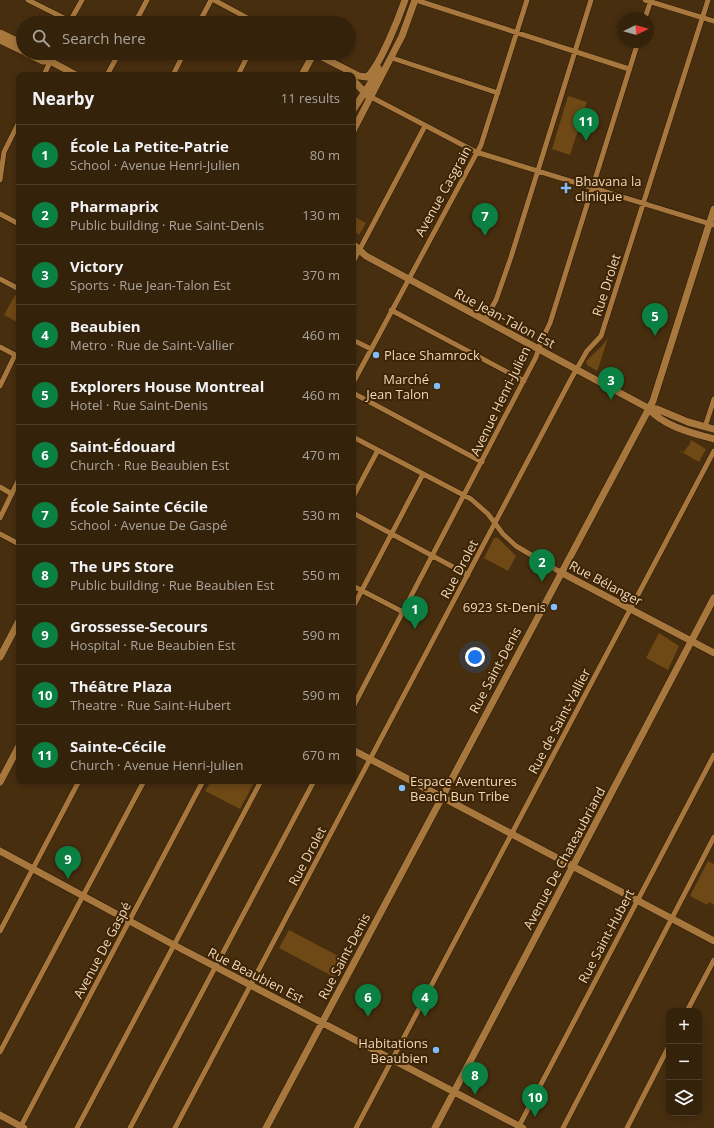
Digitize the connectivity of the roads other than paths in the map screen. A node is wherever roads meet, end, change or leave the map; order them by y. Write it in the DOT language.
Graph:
graph roads {
  1 [pos="28,0"];
  2 [pos="82,0"];
  3 [pos="147,0"];
  4 [pos="213,0"];
  5 [pos="405,0"];
  6 [pos="416,0"];
  7 [pos="527,0"];
  8 [pos="591,0"];
  9 [pos="649,0"];
  10 [pos="708,0"];
  11 [pos="646,12"];
  12 [pos="59,16"];
  13 [pos="73,16"];
  14 [pos="139,16"];
  15 [pos="203,16"];
  16 [pos="244,16"];
  17 [pos="702,17"];
  18 [pos="714,21"];
  19 [pos="517,32"];
  20 [pos="0,33"];
  21 [pos="0,40"];
  22 [pos="16,41"];
  23 [pos="16,48"];
  24 [pos="636,48"];
  25 [pos="383,49"];
  26 [pos="575,51"];
  27 [pos="392,58"];
  28 [pos="39,60"];
  29 [pos="115,60"];
  30 [pos="180,60"];
  31 [pos="246,60"];
  32 [pos="310,60"];
  33 [pos="328,60"];
  34 [pos="50,61"];
  35 [pos="344,68"];
  36 [pos="629,69"];
  37 [pos="45,72"];
  38 [pos="70,72"];
  39 [pos="109,72"];
  40 [pos="174,72"];
  41 [pos="240,72"];
  42 [pos="304,72"];
  43 [pos="347,72"];
  44 [pos="352,72"];
  45 [pos="356,74"];
  46 [pos="356,83"];
  47 [pos="364,92"];
  48 [pos="498,93"];
  49 [pos="371,97"];
  50 [pos="356,105"];
  51 [pos="356,125"];
  52 [pos="425,126"];
  53 [pos="16,128"];
  54 [pos="476,152"];
  55 [pos="537,170"];
  56 [pos="0,180"];
  57 [pos="592,188"];
  58 [pos="644,203"];
  59 [pos="714,209"];
  60 [pos="0,214"];
  61 [pos="16,222"];
  62 [pos="712,225"];
  63 [pos="356,247"];
  64 [pos="359,250"];
  65 [pos="356,256"];
  66 [pos="0,279"];
  67 [pos="408,279"];
  68 [pos="16,287"];
  69 [pos="391,310"];
  70 [pos="485,320"];
  71 [pos="356,342"];
  72 [pos="0,347"];
  73 [pos="371,349"];
  74 [pos="538,349"];
  75 [pos="16,355"];
  76 [pos="16,358"];
  77 [pos="576,370"];
  78 [pos="356,377"];
  79 [pos="524,381"];
  80 [pos="0,386"];
  81 [pos="356,395"];
  82 [pos="714,399"];
  83 [pos="648,408"];
  84 [pos="705,427"];
  85 [pos="714,430"];
  86 [pos="356,438"];
  87 [pos="714,439"];
  88 [pos="378,450"];
  89 [pos="714,451"];
  90 [pos="482,462"];
  91 [pos="423,474"];
  92 [pos="16,485"];
  93 [pos="0,487"];
  94 [pos="356,491"];
  95 [pos="12,494"];
  96 [pos="464,496"];
  97 [pos="356,515"];
  98 [pos="0,518"];
  99 [pos="495,523"];
  100 [pos="0,534"];
  101 [pos="392,534"];
  102 [pos="16,542"];
  103 [pos="433,556"];
  104 [pos="560,572"];
  105 [pos="468,575"];
  106 [pos="356,588"];
  107 [pos="362,591"];
  108 [pos="714,598"];
  109 [pos="356,602"];
  110 [pos="630,609"];
  111 [pos="403,612"];
  112 [pos="16,627"];
  113 [pos="691,641"];
  114 [pos="714,653"];
  115 [pos="0,657"];
  116 [pos="356,701"];
  117 [pos="16,752"];
  118 [pos="356,752"];
  119 [pos="714,755"];
  120 [pos="370,759"];
  121 [pos="1,779"];
  122 [pos="77,784"];
  123 [pos="142,784"];
  124 [pos="201,784"];
  125 [pos="259,784"];
  126 [pos="312,784"];
  127 [pos="441,797"];
  128 [pos="511,834"];
  129 [pos="714,837"];
  130 [pos="0,852"];
  131 [pos="573,866"];
  132 [pos="33,870"];
  133 [pos="82,896"];
  134 [pos="637,900"];
  135 [pos="672,919"];
  136 [pos="130,922"];
  137 [pos="0,931"];
  138 [pos="714,941"];
  139 [pos="174,945"];
  140 [pos="714,960"];
  141 [pos="215,967"];
  142 [pos="251,986"];
  143 [pos="689,1008"];
  144 [pos="322,1023"];
  145 [pos="0,1052"];
  146 [pos="666,1052"];
  147 [pos="392,1059"];
  148 [pos="454,1091"];
  149 [pos="0,1115"];
  150 [pos="21,1127"];
  151 [pos="520,1127"];
  152 [pos="77,1128"];
  153 [pos="130,1128"];
  154 [pos="175,1128"];
  155 [pos="266,1128"];
  156 [pos="356,1128"];
  157 [pos="435,1128"];
  158 [pos="563,1128"];
  159 [pos="627,1128"];
  1 -- 12 [label="street"];
  2 -- 13 [label="street"];
  3 -- 14 [label="street"];
  4 -- 15 [label="street"];
  4 -- 16 [label="street"];
  5 -- 25 [label="main road"];
  6 -- 19 [label="street"];
  6 -- 27 [label="main road"];
  7 -- 19 [label="street, Avenue Casgrain"];
  8 -- 26 [label="street"];
  9 -- 11 [label="street"];
  9 -- 17 [label="street"];
  10 -- 17 [label="street, Rue Drolet"];
  17 -- 18 [label="street"];
  17 -- 58 [label="street, Rue Drolet"];
  19 -- 26 [label="street"];
  19 -- 48 [label="street, Avenue Casgrain"];
  20 -- 22 [label="main road"];
  21 -- 23 [label="main road"];
  24 -- 36 [label="street, Avenue Henri-Julien"];
  25 -- 45 [label="main road"];
  25 -- 47 [label="main road"];
  26 -- 36 [label="street"];
  26 -- 55 [label="street"];
  27 -- 48 [label="street"];
  27 -- 49 [label="main road"];
  28 -- 34 [label="main road"];
  29 -- 39 [label="street"];
  30 -- 40 [label="street"];
  31 -- 41 [label="street"];
  32 -- 42 [label="main road"];
  33 -- 35 [label="main road"];
  34 -- 37 [label="street"];
  34 -- 38 [label="main road"];
  35 -- 43 [label="main road"];
  35 -- 44 [label="main road"];
  36 -- 57 [label="street, Avenue Henri-Julien"];
  46 -- 47 [label="main road"];
  47 -- 49 [label="main road"];
  47 -- 50 [label="main road"];
  48 -- 54 [label="street, Avenue Casgrain"];
  49 -- 51 [label="main road"];
  49 -- 52 [label="street"];
  52 -- 54 [label="street"];
  52 -- 64 [label="street"];
  53 -- 56 [label="street"];
  54 -- 55 [label="street"];
  54 -- 67 [label="street, Avenue Casgrain"];
  55 -- 57 [label="street"];
  55 -- 70 [label="street"];
  57 -- 58 [label="street"];
  57 -- 74 [label="street, Avenue Henri-Julien"];
  58 -- 62 [label="street"];
  58 -- 77 [label="street, Rue Drolet"];
  59 -- 62 [label="main road, Rue Saint-Denis"];
  60 -- 61 [label="street"];
  62 -- 83 [label="main road, Rue Saint-Denis"];
  63 -- 64 [label="main road, Rue Jean-Talon Est"];
  64 -- 65 [label="street"];
  64 -- 67 [label="main road, Rue Jean-Talon Est"];
  66 -- 68 [label="street"];
  67 -- 69 [label="street, Avenue Casgrain"];
  67 -- 70 [label="main road, Rue Jean-Talon Est"];
  69 -- 73 [label="street, Avenue Casgrain"];
  69 -- 79 [label="street"];
  70 -- 74 [label="main road, Rue Jean-Talon Est"];
  71 -- 73 [label="street"];
  72 -- 75 [label="street"];
  73 -- 78 [label="street, Avenue Casgrain"];
  74 -- 77 [label="main road, Rue Jean-Talon Est"];
  74 -- 79 [label="street, Avenue Henri-Julien"];
  76 -- 80 [label="street"];
  77 -- 83 [label="main road, Rue Jean-Talon Est"];
  77 -- 99 [label="street, Rue Drolet"];
  79 -- 90 [label="street, Avenue Henri-Julien"];
  81 -- 90 [label="street"];
  82 -- 84 [label="street"];
  83 -- 84 [label="main road, Rue Jean-Talon Est"];
  83 -- 87 [label="main road, Rue Jean-Talon Est"];
  83 -- 104 [label="main road, Rue Saint-Denis"];
  84 -- 85 [label="main road, Rue Jean-Talon Est"];
  86 -- 88 [label="street, Rue Bélanger"];
  88 -- 91 [label="street, Rue Bélanger"];
  88 -- 94 [label="street"];
  89 -- 110 [label="street, Rue de Saint-Vallier"];
  90 -- 96 [label="street, Avenue Henri-Julien"];
  91 -- 96 [label="street, Rue Bélanger"];
  91 -- 101 [label="street"];
  92 -- 95 [label="street"];
  93 -- 95 [label="street"];
  95 -- 98 [label="street"];
  96 -- 99 [label="street, Rue Bélanger"];
  96 -- 103 [label="street, Avenue Henri-Julien"];
  97 -- 101 [label="street"];
  99 -- 104 [label="street, Rue Bélanger"];
  99 -- 105 [label="street, Rue Drolet"];
  100 -- 102 [label="street"];
  101 -- 103 [label="street"];
  101 -- 107 [label="street"];
  103 -- 105 [label="street"];
  103 -- 111 [label="street, Avenue Henri-Julien"];
  104 -- 110 [label="main road, Rue Bélanger"];
  104 -- 127 [label="main road, Rue Saint-Denis"];
  105 -- 120 [label="street, Rue Drolet"];
  106 -- 107 [label="street"];
  107 -- 109 [label="street"];
  107 -- 111 [label="street"];
  108 -- 113 [label="main road, Avenue De Chateaubriand"];
  110 -- 113 [label="main road, Rue Bélanger"];
  110 -- 128 [label="street, Rue de Saint-Vallier"];
  111 -- 116 [label="street, Avenue Henri-Julien"];
  112 -- 115 [label="main road"];
  113 -- 114 [label="main road, Rue Bélanger"];
  113 -- 131 [label="main road, Avenue De Chateaubriand"];
  117 -- 121 [label="main road"];
  118 -- 120 [label="main road"];
  119 -- 134 [label="street, Rue Saint-Hubert"];
  120 -- 127 [label="main road"];
  120 -- 142 [label="street, Rue Drolet"];
  122 -- 132 [label="street"];
  123 -- 133 [label="street"];
  124 -- 136 [label="street, Avenue De Gaspé"];
  125 -- 139 [label="street"];
  126 -- 141 [label="street"];
  127 -- 128 [label="main road"];
  127 -- 144 [label="main road, Rue Saint-Denis"];
  128 -- 131 [label="main road"];
  128 -- 147 [label="street, Rue de Saint-Vallier"];
  129 -- 135 [label="street"];
  130 -- 132 [label="main road, Rue Beaubien Est"];
  131 -- 134 [label="main road"];
  131 -- 148 [label="main road, Avenue De Chateaubriand"];
  132 -- 133 [label="main road, Rue Beaubien Est"];
  132 -- 137 [label="street"];
  133 -- 136 [label="main road, Rue Beaubien Est"];
  133 -- 145 [label="street"];
  134 -- 135 [label="main road"];
  134 -- 151 [label="street, Rue Saint-Hubert"];
  135 -- 138 [label="main road"];
  135 -- 158 [label="street"];
  136 -- 139 [label="main road, Rue Beaubien Est"];
  136 -- 150 [label="street, Avenue De Gaspé"];
  139 -- 141 [label="main road, Rue Beaubien Est"];
  139 -- 152 [label="street"];
  140 -- 143 [label="street"];
  141 -- 142 [label="main road, Rue Beaubien Est"];
  141 -- 153 [label="street"];
  142 -- 144 [label="main road, Rue Beaubien Est"];
  142 -- 154 [label="street, Rue Drolet"];
  144 -- 147 [label="main road, Rue Beaubien Est"];
  144 -- 155 [label="main road, Rue Saint-Denis"];
  146 -- 159 [label="street"];
  147 -- 148 [label="main road, Rue Beaubien Est"];
  147 -- 156 [label="street, Rue de Saint-Vallier"];
  148 -- 151 [label="main road, Rue Beaubien Est"];
  148 -- 157 [label="main road, Avenue De Chateaubriand"];
  149 -- 150 [label="main road"];
}
